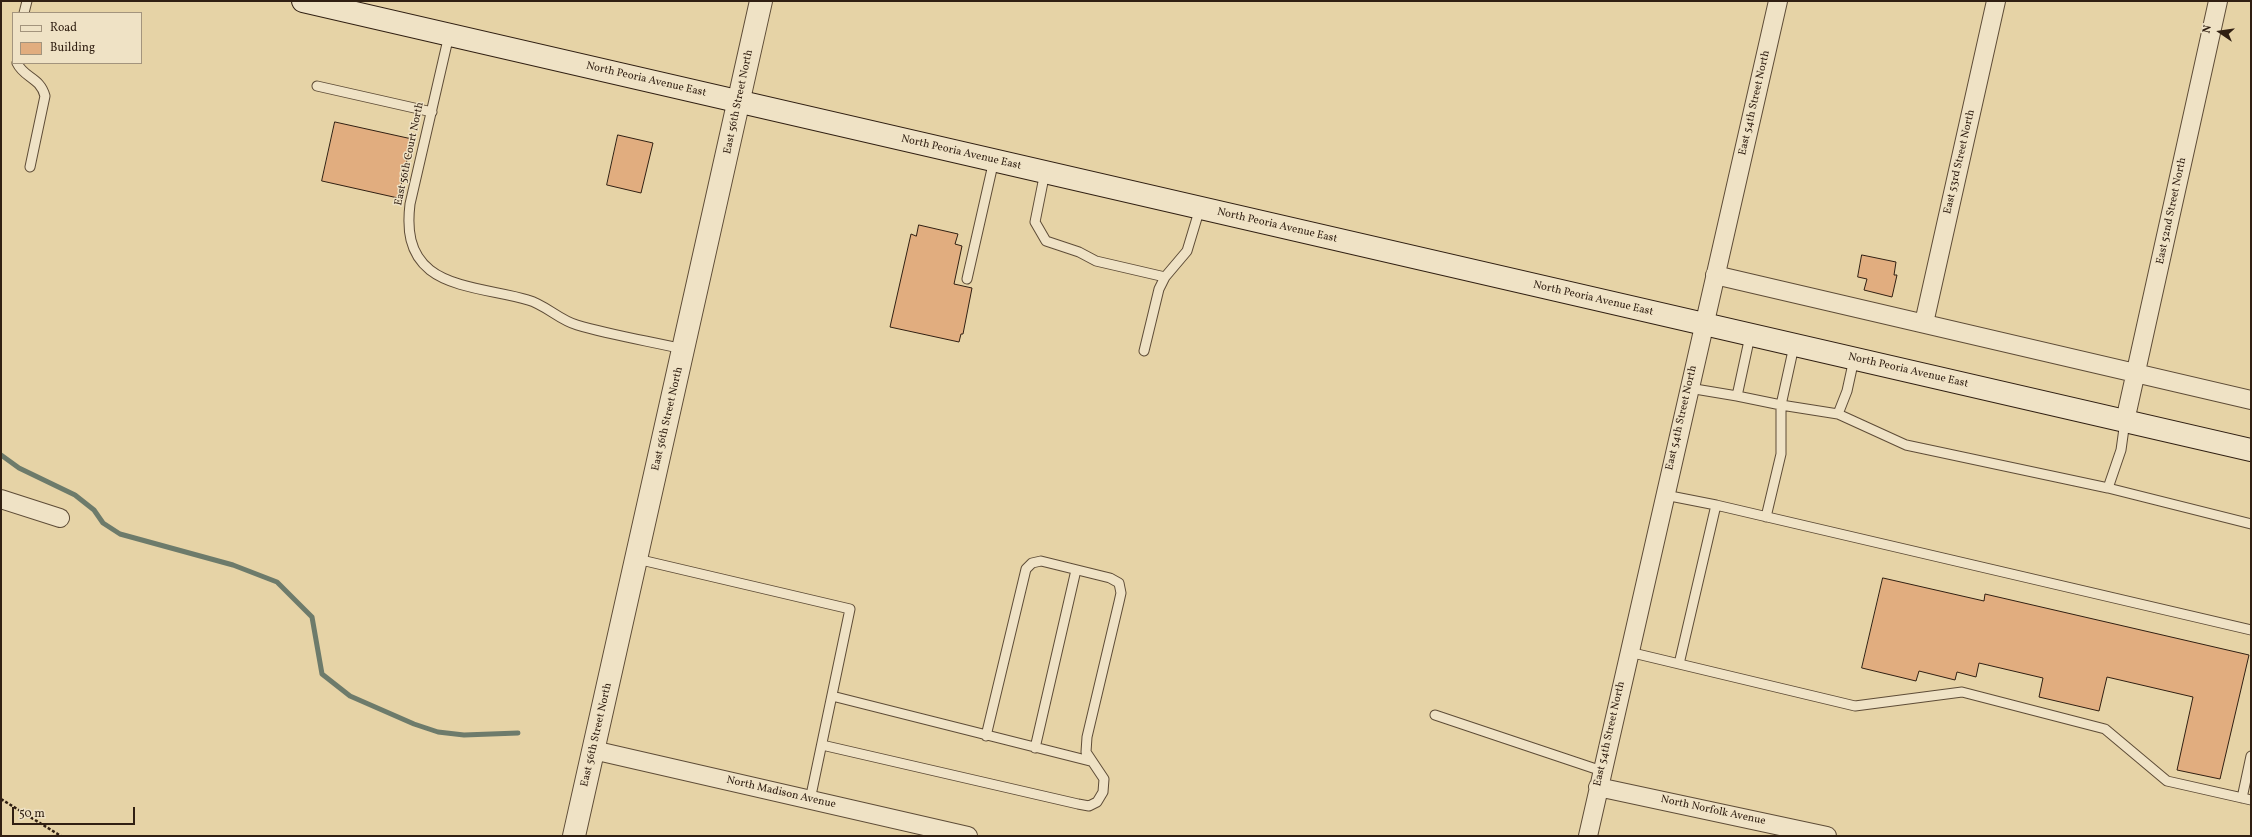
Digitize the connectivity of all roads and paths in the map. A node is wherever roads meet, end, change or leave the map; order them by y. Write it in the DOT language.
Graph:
graph roads {
  1 [pos="27,1"];
  2 [pos="303,1"];
  3 [pos="761,1"];
  4 [pos="1778,1"];
  5 [pos="1996,1"];
  6 [pos="2218,1"];
  7 [pos="24,12"];
  8 [pos="449,35"];
  9 [pos="18,64"];
  10 [pos="317,86"];
  11 [pos="739,101"];
  12 [pos="432,112"];
  13 [pos="994,160"];
  14 [pos="30,167"];
  15 [pos="1045,172"];
  16 [pos="1200,208"];
  17 [pos="1715,275"];
  18 [pos="1165,277"];
  19 [pos="967,279"];
  20 [pos="1924,323"];
  21 [pos="1704,325"];
  22 [pos="1750,336"];
  23 [pos="1794,346"];
  24 [pos="683,349"];
  25 [pos="1144,351"];
  26 [pos="1854,359"];
  27 [pos="2136,373"];
  28 [pos="1689,388"];
  29 [pos="1737,396"];
  30 [pos="2251,400"];
  31 [pos="1781,405"];
  32 [pos="1838,414"];
  33 [pos="2125,421"];
  34 [pos="2251,450"];
  35 [pos="2108,488"];
  36 [pos="1665,495"];
  37 [pos="1,499"];
  38 [pos="1716,505"];
  39 [pos="1766,517"];
  40 [pos="60,518"];
  41 [pos="2251,524"];
  42 [pos="636,559"];
  43 [pos="1076,570"];
  44 [pos="2251,630"];
  45 [pos="1629,652"];
  46 [pos="1679,664"];
  47 [pos="832,696"];
  48 [pos="1434,715"];
  49 [pos="986,736"];
  50 [pos="822,745"];
  51 [pos="1035,748"];
  52 [pos="593,750"];
  53 [pos="2251,756"];
  54 [pos="1090,761"];
  55 [pos="1600,779"];
  56 [pos="2242,798"];
  57 [pos="1,799"];
  58 [pos="810,800"];
  59 [pos="2251,800"];
  60 [pos="1818,835"];
  61 [pos="61,836"];
  62 [pos="574,836"];
  63 [pos="968,836"];
  64 [pos="1588,836"];
  1 -- 7 [label="lane"];
  2 -- 8 [label="main road, North Peoria Avenue East"];
  3 -- 11 [label="main road, East 56th Street North"];
  4 -- 17 [label="street, East 54th Street North"];
  5 -- 20 [label="street, East 53rd Street North"];
  6 -- 27 [label="street, East 52nd Street North"];
  8 -- 11 [label="main road, North Peoria Avenue East"];
  8 -- 12 [label="lane, East 56th Court North"];
  9 -- 14 [label="lane"];
  10 -- 12 [label="lane"];
  11 -- 13 [label="main road, North Peoria Avenue East"];
  11 -- 24 [label="main road, East 56th Street North"];
  12 -- 24 [label="lane, East 56th Court North"];
  13 -- 15 [label="main road, North Peoria Avenue East"];
  13 -- 19 [label="lane"];
  15 -- 16 [label="main road, North Peoria Avenue East"];
  15 -- 18 [label="lane"];
  16 -- 18 [label="lane"];
  16 -- 21 [label="main road, North Peoria Avenue East"];
  17 -- 20 [label="street"];
  17 -- 21 [label="street, East 54th Street North"];
  18 -- 25 [label="lane"];
  20 -- 27 [label="street"];
  21 -- 22 [label="main road, North Peoria Avenue East"];
  21 -- 28 [label="street, East 54th Street North"];
  22 -- 23 [label="main road, North Peoria Avenue East"];
  22 -- 29 [label="lane"];
  23 -- 26 [label="main road, North Peoria Avenue East"];
  23 -- 31 [label="lane"];
  24 -- 42 [label="main road, East 56th Street North"];
  26 -- 32 [label="lane"];
  26 -- 33 [label="main road, North Peoria Avenue East"];
  27 -- 30 [label="street"];
  27 -- 33 [label="street, East 52nd Street North"];
  28 -- 29 [label="lane"];
  28 -- 36 [label="street, East 54th Street North"];
  29 -- 31 [label="lane"];
  31 -- 32 [label="lane"];
  31 -- 39 [label="lane"];
  32 -- 35 [label="lane"];
  33 -- 34 [label="main road, North Peoria Avenue East"];
  33 -- 35 [label="lane"];
  35 -- 41 [label="lane"];
  36 -- 38 [label="lane"];
  36 -- 45 [label="street, East 54th Street North"];
  37 -- 40 [label="street"];
  38 -- 39 [label="lane"];
  38 -- 46 [label="lane"];
  39 -- 44 [label="lane"];
  42 -- 47 [label="lane"];
  42 -- 52 [label="main road, East 56th Street North"];
  43 -- 49 [label="lane"];
  43 -- 51 [label="lane"];
  43 -- 54 [label="lane"];
  45 -- 46 [label="lane"];
  45 -- 55 [label="street, East 54th Street North"];
  46 -- 56 [label="lane"];
  47 -- 49 [label="lane"];
  47 -- 50 [label="lane"];
  48 -- 55 [label="lane"];
  49 -- 51 [label="lane"];
  50 -- 54 [label="lane"];
  50 -- 58 [label="lane"];
  51 -- 54 [label="lane"];
  52 -- 58 [label="street, North Madison Avenue"];
  52 -- 62 [label="main road, East 56th Street North"];
  53 -- 56 [label="lane"];
  55 -- 60 [label="street, North Norfolk Avenue"];
  55 -- 64 [label="street, East 54th Street North"];
  56 -- 59 [label="lane"];
  57 -- 61 [label="path"];
  58 -- 63 [label="street, North Madison Avenue"];
}
